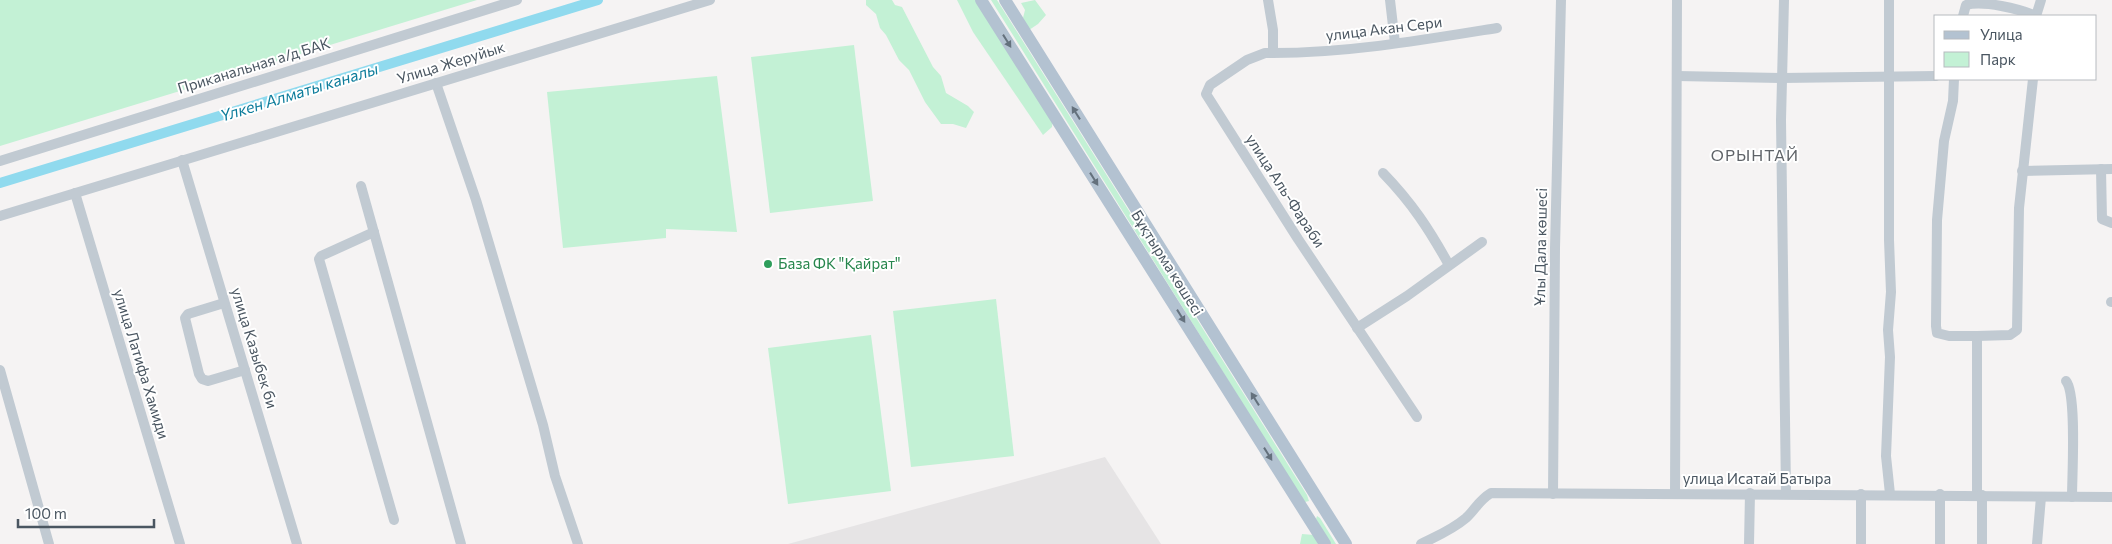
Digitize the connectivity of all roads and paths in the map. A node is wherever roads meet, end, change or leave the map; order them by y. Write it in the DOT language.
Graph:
graph roads {
  1 [pos="517,0"];
  2 [pos="710,0"];
  3 [pos="981,0"];
  4 [pos="1005,0"];
  5 [pos="1268,0"];
  6 [pos="1390,0"];
  7 [pos="1561,0"];
  8 [pos="1677,0"];
  9 [pos="1784,0"];
  10 [pos="1889,0"];
  11 [pos="2041,0"];
  12 [pos="1963,15"];
  13 [pos="2032,15"];
  14 [pos="2036,15"];
  15 [pos="1497,28"];
  16 [pos="1395,44"];
  17 [pos="1274,53"];
  18 [pos="1677,76"];
  19 [pos="1889,76"];
  20 [pos="1934,76"];
  21 [pos="1782,78"];
  22 [pos="1954,80"];
  23 [pos="2033,80"];
  24 [pos="436,83"];
  25 [pos="182,160"];
  26 [pos="0,161"];
  27 [pos="2107,169"];
  28 [pos="2022,171"];
  29 [pos="1383,173"];
  30 [pos="361,186"];
  31 [pos="75,193"];
  32 [pos="0,216"];
  33 [pos="2112,223"];
  34 [pos="374,232"];
  35 [pos="1482,242"];
  36 [pos="1449,265"];
  37 [pos="224,303"];
  38 [pos="1357,328"];
  39 [pos="1976,336"];
  40 [pos="0,370"];
  41 [pos="245,370"];
  42 [pos="2066,381"];
  43 [pos="1417,417"];
  44 [pos="1750,493"];
  45 [pos="1786,493"];
  46 [pos="1553,494"];
  47 [pos="1675,494"];
  48 [pos="1861,494"];
  49 [pos="1890,494"];
  50 [pos="1940,494"];
  51 [pos="1979,495"];
  52 [pos="2041,497"];
  53 [pos="2072,497"];
  54 [pos="2112,497"];
  55 [pos="1320,503"];
  56 [pos="1304,512"];
  57 [pos="394,520"];
  58 [pos="49,544"];
  59 [pos="180,544"];
  60 [pos="297,544"];
  61 [pos="461,544"];
  62 [pos="578,544"];
  63 [pos="1325,544"];
  64 [pos="1346,544"];
  65 [pos="1421,544"];
  66 [pos="1750,544"];
  67 [pos="1861,544"];
  68 [pos="1940,544"];
  69 [pos="1982,544"];
  70 [pos="2037,544"];
  1 -- 26 [label="street, Приканальная а/д БАК"];
  2 -- 24 [label="street, Улица Жеруйык"];
  3 -- 56 [label="main road, Бұқтырма көшесі, one-way"];
  55 -- 4 [label="main road, Бұқтырма көшесі, one-way"];
  5 -- 17 [label="street"];
  6 -- 16 [label="street"];
  7 -- 46 [label="street, Ұлы Дала көшесі"];
  8 -- 18 [label="street"];
  9 -- 21 [label="street"];
  10 -- 19 [label="street"];
  11 -- 14 [label="street"];
  12 -- 13 [label="street"];
  15 -- 16 [label="street, улица Акан Сери"];
  16 -- 17 [label="street, улица Акан Сери"];
  17 -- 38 [label="street, улица Аль-Фараби"];
  18 -- 21 [label="street"];
  18 -- 47 [label="street"];
  19 -- 20 [label="street"];
  19 -- 21 [label="street"];
  19 -- 49 [label="street"];
  21 -- 45 [label="street"];
  22 -- 39 [label="street"];
  23 -- 28 [label="street"];
  24 -- 25 [label="street, Улица Жеруйык"];
  24 -- 62 [label="street"];
  25 -- 31 [label="street, Улица Жеруйык"];
  25 -- 37 [label="street, улица Казыбек би"];
  27 -- 28 [label="street"];
  27 -- 33 [label="street"];
  28 -- 39 [label="street"];
  29 -- 36 [label="street"];
  30 -- 34 [label="street"];
  31 -- 32 [label="street, Улица Жеруйык"];
  31 -- 59 [label="street, улица Латифа Хамиди"];
  34 -- 57 [label="street"];
  34 -- 61 [label="street"];
  35 -- 36 [label="street"];
  36 -- 38 [label="street"];
  37 -- 41 [label="street, улица Казыбек би"];
  37 -- 41 [label="street"];
  38 -- 43 [label="street, улица Аль-Фараби"];
  39 -- 51 [label="street"];
  40 -- 58 [label="street"];
  41 -- 60 [label="street, улица Казыбек би"];
  42 -- 53 [label="street"];
  44 -- 45 [label="street, улица Исатай Батыра"];
  44 -- 47 [label="street, улица Исатай Батыра"];
  44 -- 66 [label="street"];
  45 -- 48 [label="street, улица Исатай Батыра"];
  46 -- 47 [label="street, улица Исатай Батыра"];
  46 -- 65 [label="street, улица Исатай Батыра"];
  48 -- 49 [label="street, улица Исатай Батыра"];
  48 -- 67 [label="street"];
  49 -- 50 [label="street, улица Исатай Батыра"];
  50 -- 51 [label="street, улица Исатай Батыра"];
  50 -- 68 [label="street"];
  51 -- 52 [label="street, улица Исатай Батыра"];
  51 -- 69 [label="street"];
  52 -- 53 [label="street, улица Исатай Батыра"];
  52 -- 70 [label="street"];
  53 -- 54 [label="street, улица Исатай Батыра"];
  55 -- 56 [label="main road"];
  55 -- 64 [label="main road, Бұқтырма көшесі"];
  56 -- 63 [label="main road, Бұқтырма көшесі"];
}
